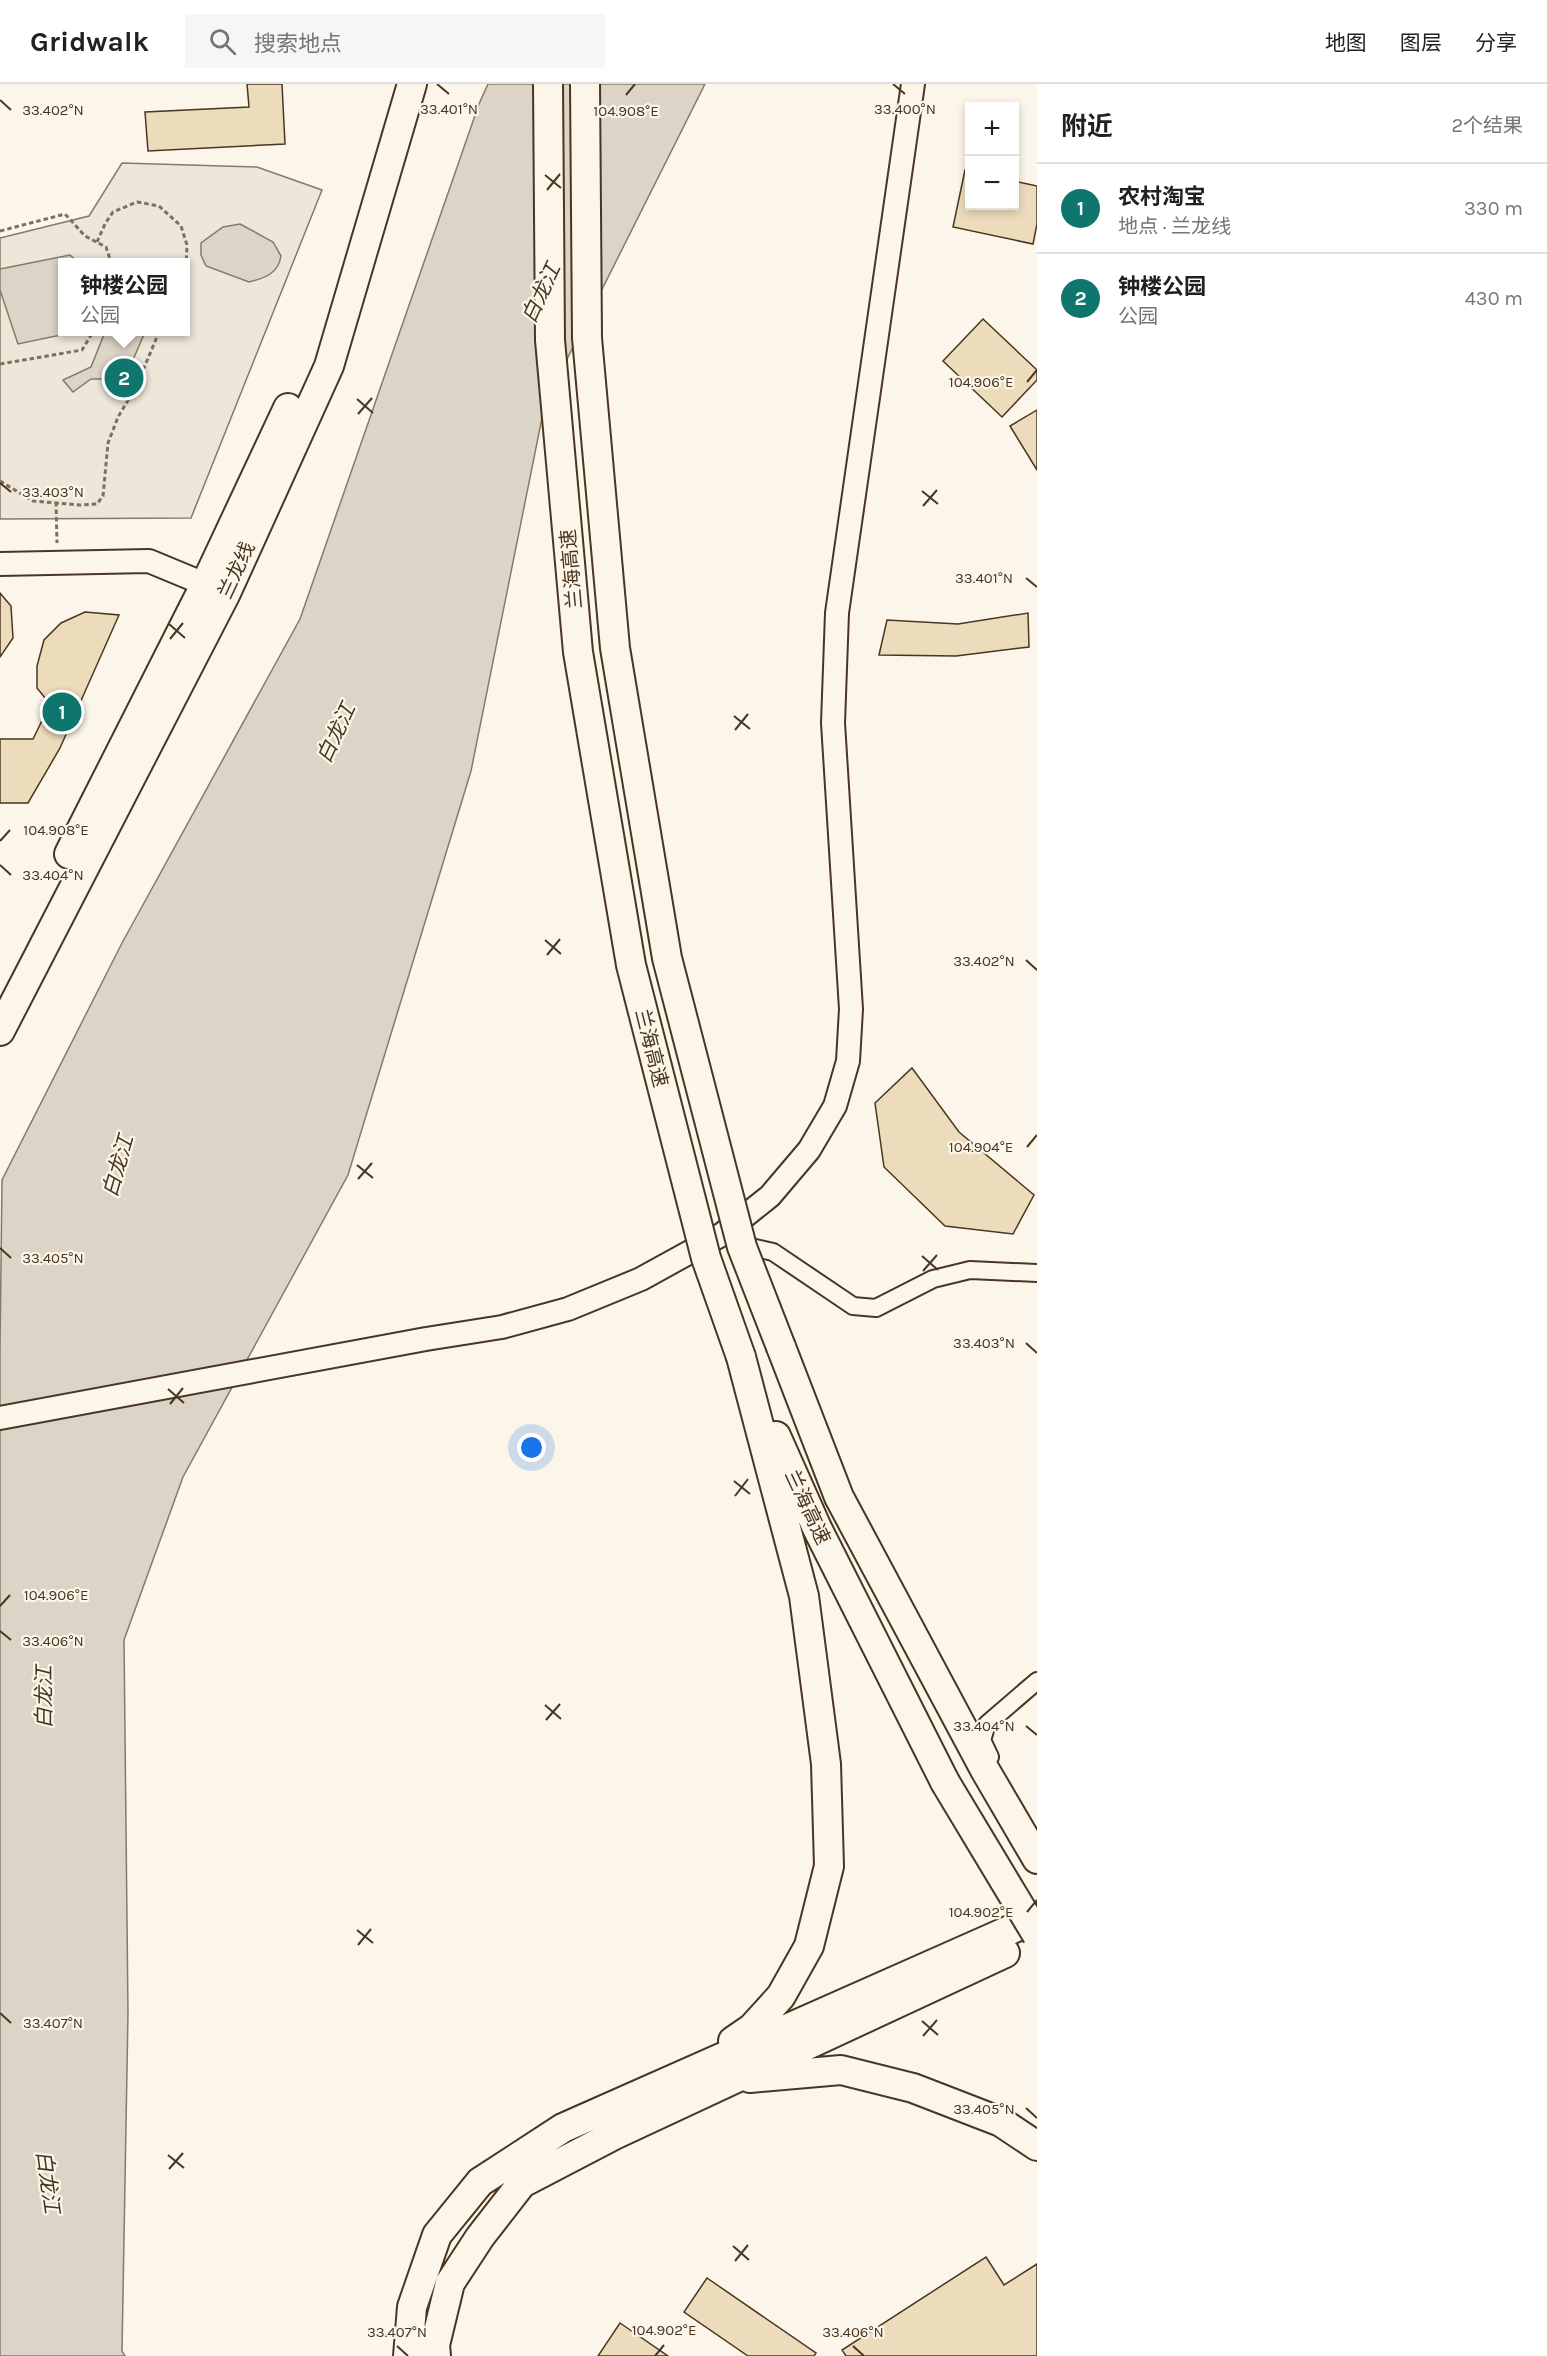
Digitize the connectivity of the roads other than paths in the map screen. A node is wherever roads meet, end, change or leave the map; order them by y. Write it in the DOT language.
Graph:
graph roads {
  1 [pos="392,84"];
  2 [pos="412,84"];
  3 [pos="548,84"];
  4 [pos="585,84"];
  5 [pos="913,84"];
  6 [pos="0,564"];
  7 [pos="215,589"];
  8 [pos="0,991"];
  9 [pos="0,1031"];
  10 [pos="721,1235"];
  11 [pos="1037,1273"];
  12 [pos="741,1357"];
  13 [pos="0,1418"];
  14 [pos="1037,1681"];
  15 [pos="1011,1802"];
  16 [pos="1037,1860"];
  17 [pos="1037,1918"];
  18 [pos="1037,1937"];
  19 [pos="684,2074"];
  20 [pos="730,2080"];
  21 [pos="1037,2146"];
  22 [pos="408,2356"];
  23 [pos="436,2356"];
  1 -- 7 [label="highway, 兰龙线"];
  2 -- 7 [label="highway, 兰龙线"];
  3 -- 12 [label="highway, 兰海高速, bridge"];
  4 -- 16 [label="highway, 兰海高速, bridge"];
  5 -- 10 [label="street"];
  6 -- 7 [label="street"];
  7 -- 8 [label="highway, 兰龙线"];
  7 -- 9 [label="highway, 兰龙线"];
  10 -- 11 [label="street"];
  10 -- 13 [label="street"];
  12 -- 18 [label="highway, 兰海高速, bridge"];
  12 -- 19 [label="highway"];
  14 -- 15 [label="street"];
  17 -- 19 [label="highway"];
  18 -- 20 [label="highway"];
  19 -- 22 [label="highway"];
  20 -- 21 [label="highway"];
  20 -- 23 [label="highway"];
}
